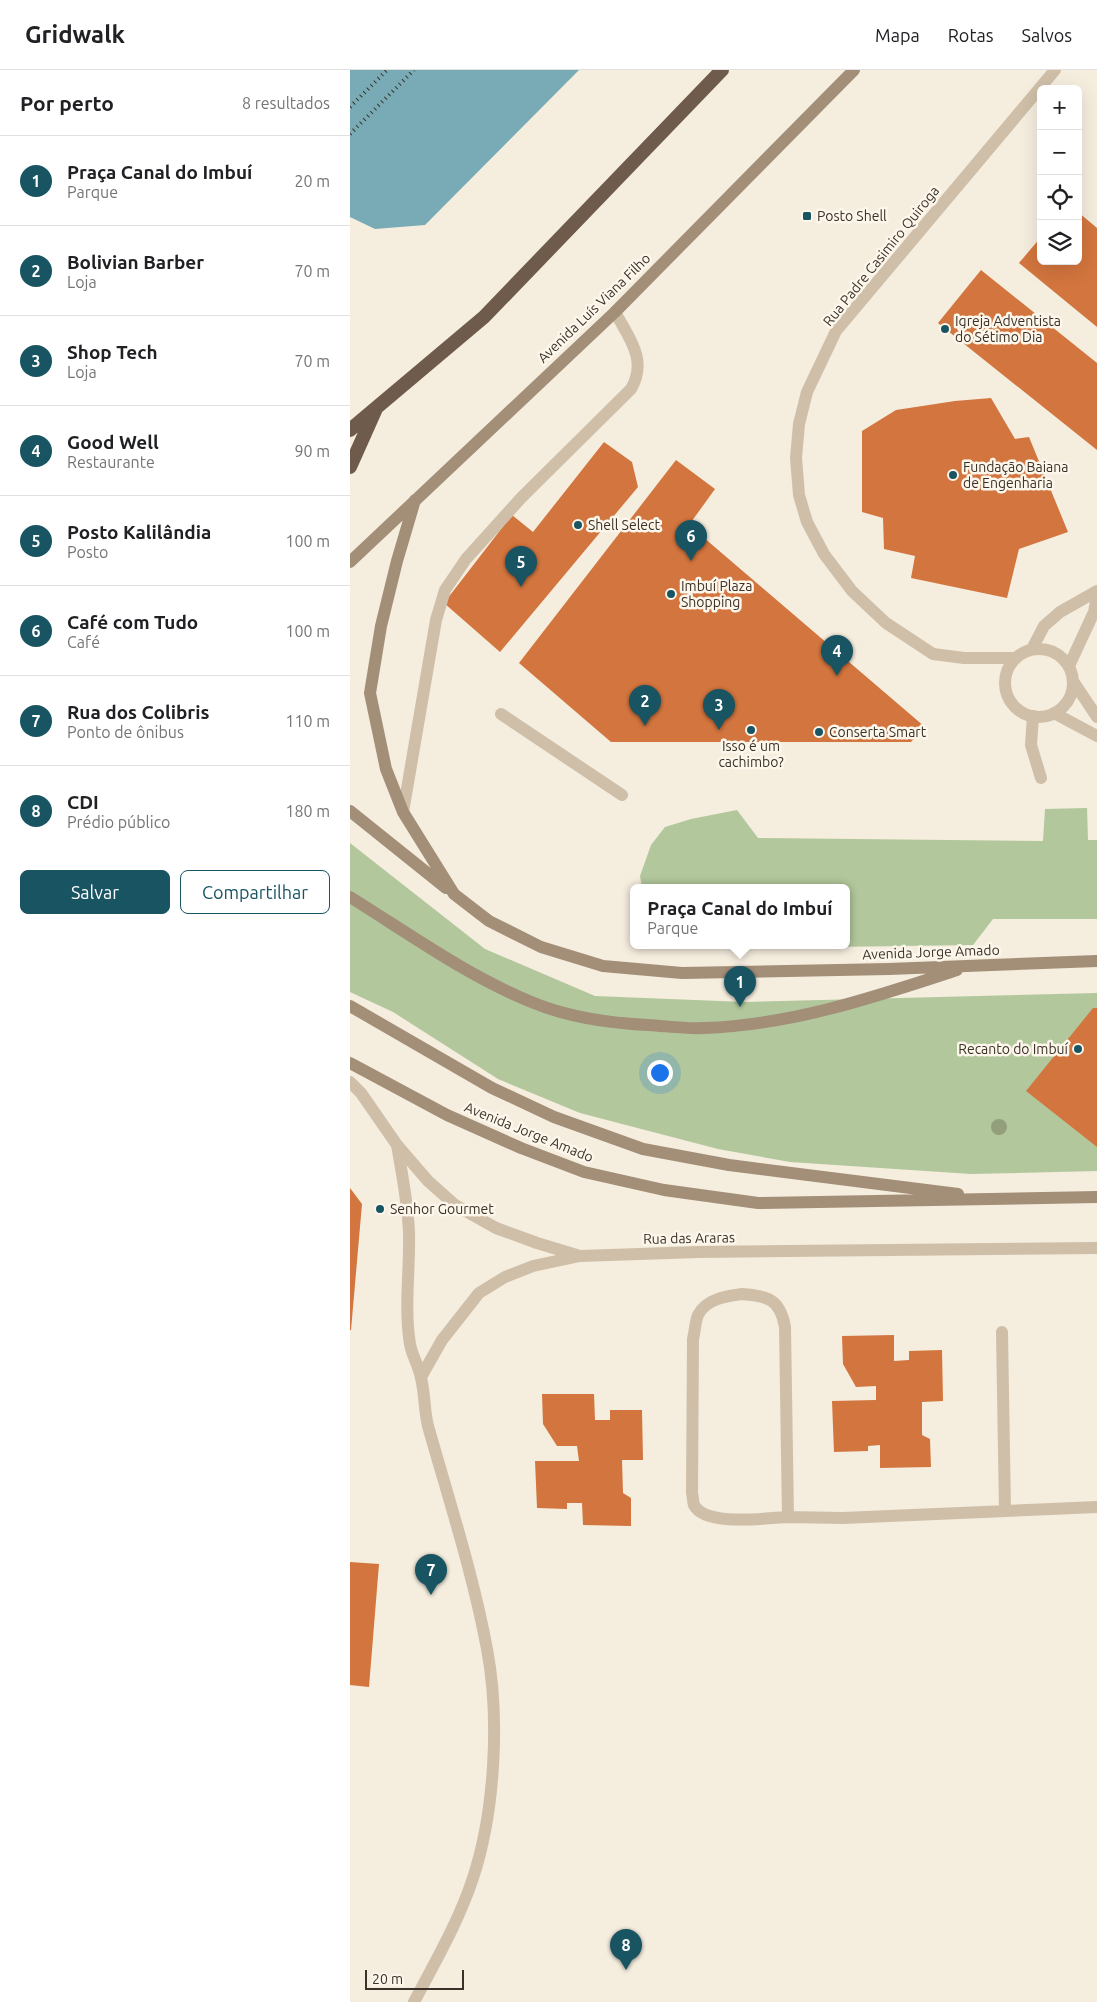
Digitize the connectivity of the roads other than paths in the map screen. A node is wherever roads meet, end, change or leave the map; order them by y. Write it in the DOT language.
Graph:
graph roads {
  1 [pos="722,70"];
  2 [pos="854,70"];
  3 [pos="1055,70"];
  4 [pos="615,312"];
  5 [pos="376,408"];
  6 [pos="350,430"];
  7 [pos="350,467"];
  8 [pos="415,500"];
  9 [pos="350,562"];
  10 [pos="1097,591"];
  11 [pos="1097,597"];
  12 [pos="1032,649"];
  13 [pos="1015,658"];
  14 [pos="1069,666"];
  15 [pos="1073,681"];
  16 [pos="1054,713"];
  17 [pos="502,714"];
  18 [pos="1033,716"];
  19 [pos="1097,717"];
  20 [pos="1097,736"];
  21 [pos="1041,778"];
  22 [pos="622,795"];
  23 [pos="350,811"];
  24 [pos="403,812"];
  25 [pos="454,894"];
  26 [pos="350,897"];
  27 [pos="1097,961"];
  28 [pos="974,965"];
  29 [pos="350,1006"];
  30 [pos="350,1063"];
  31 [pos="350,1082"];
  32 [pos="397,1145"];
  33 [pos="1097,1196"];
  34 [pos="1004,1199"];
  35 [pos="1097,1248"];
  36 [pos="580,1256"];
  37 [pos="1002,1332"];
  38 [pos="421,1377"];
  39 [pos="1097,1507"];
  40 [pos="1005,1512"];
  41 [pos="788,1518"];
  42 [pos="414,2002"];
  1 -- 5 [label="highway"];
  2 -- 4 [label="main road, Avenida Luís Viana Filho"];
  3 -- 13 [label="street, Rua Padre Casimiro Quiroga"];
  4 -- 8 [label="main road, Avenida Luís Viana Filho"];
  4 -- 24 [label="street"];
  5 -- 6 [label="highway"];
  5 -- 7 [label="highway"];
  8 -- 9 [label="main road, Avenida Luís Viana Filho"];
  8 -- 24 [label="main road, Avenida Jorge Amado"];
  10 -- 12 [label="street"];
  11 -- 14 [label="street"];
  12 -- 13 [label="street"];
  12 -- 14 [label="street"];
  13 -- 18 [label="street"];
  14 -- 15 [label="street"];
  15 -- 16 [label="street"];
  15 -- 19 [label="street"];
  16 -- 18 [label="street"];
  16 -- 20 [label="street"];
  17 -- 22 [label="street"];
  18 -- 21 [label="street"];
  23 -- 25 [label="main road"];
  24 -- 25 [label="main road, Avenida Jorge Amado"];
  25 -- 28 [label="main road, Avenida Jorge Amado"];
  26 -- 28 [label="main road"];
  27 -- 28 [label="main road, Avenida Jorge Amado"];
  29 -- 34 [label="main road"];
  30 -- 34 [label="main road, Avenida Jorge Amado"];
  31 -- 32 [label="street, Rua das Araras"];
  32 -- 36 [label="street, Rua das Araras"];
  32 -- 38 [label="street"];
  33 -- 34 [label="main road, Avenida Jorge Amado"];
  35 -- 36 [label="street, Rua das Araras"];
  36 -- 38 [label="street"];
  37 -- 40 [label="street"];
  38 -- 42 [label="street"];
  39 -- 40 [label="street"];
  40 -- 41 [label="street"];
  41 -- 41 [label="street"];
}
